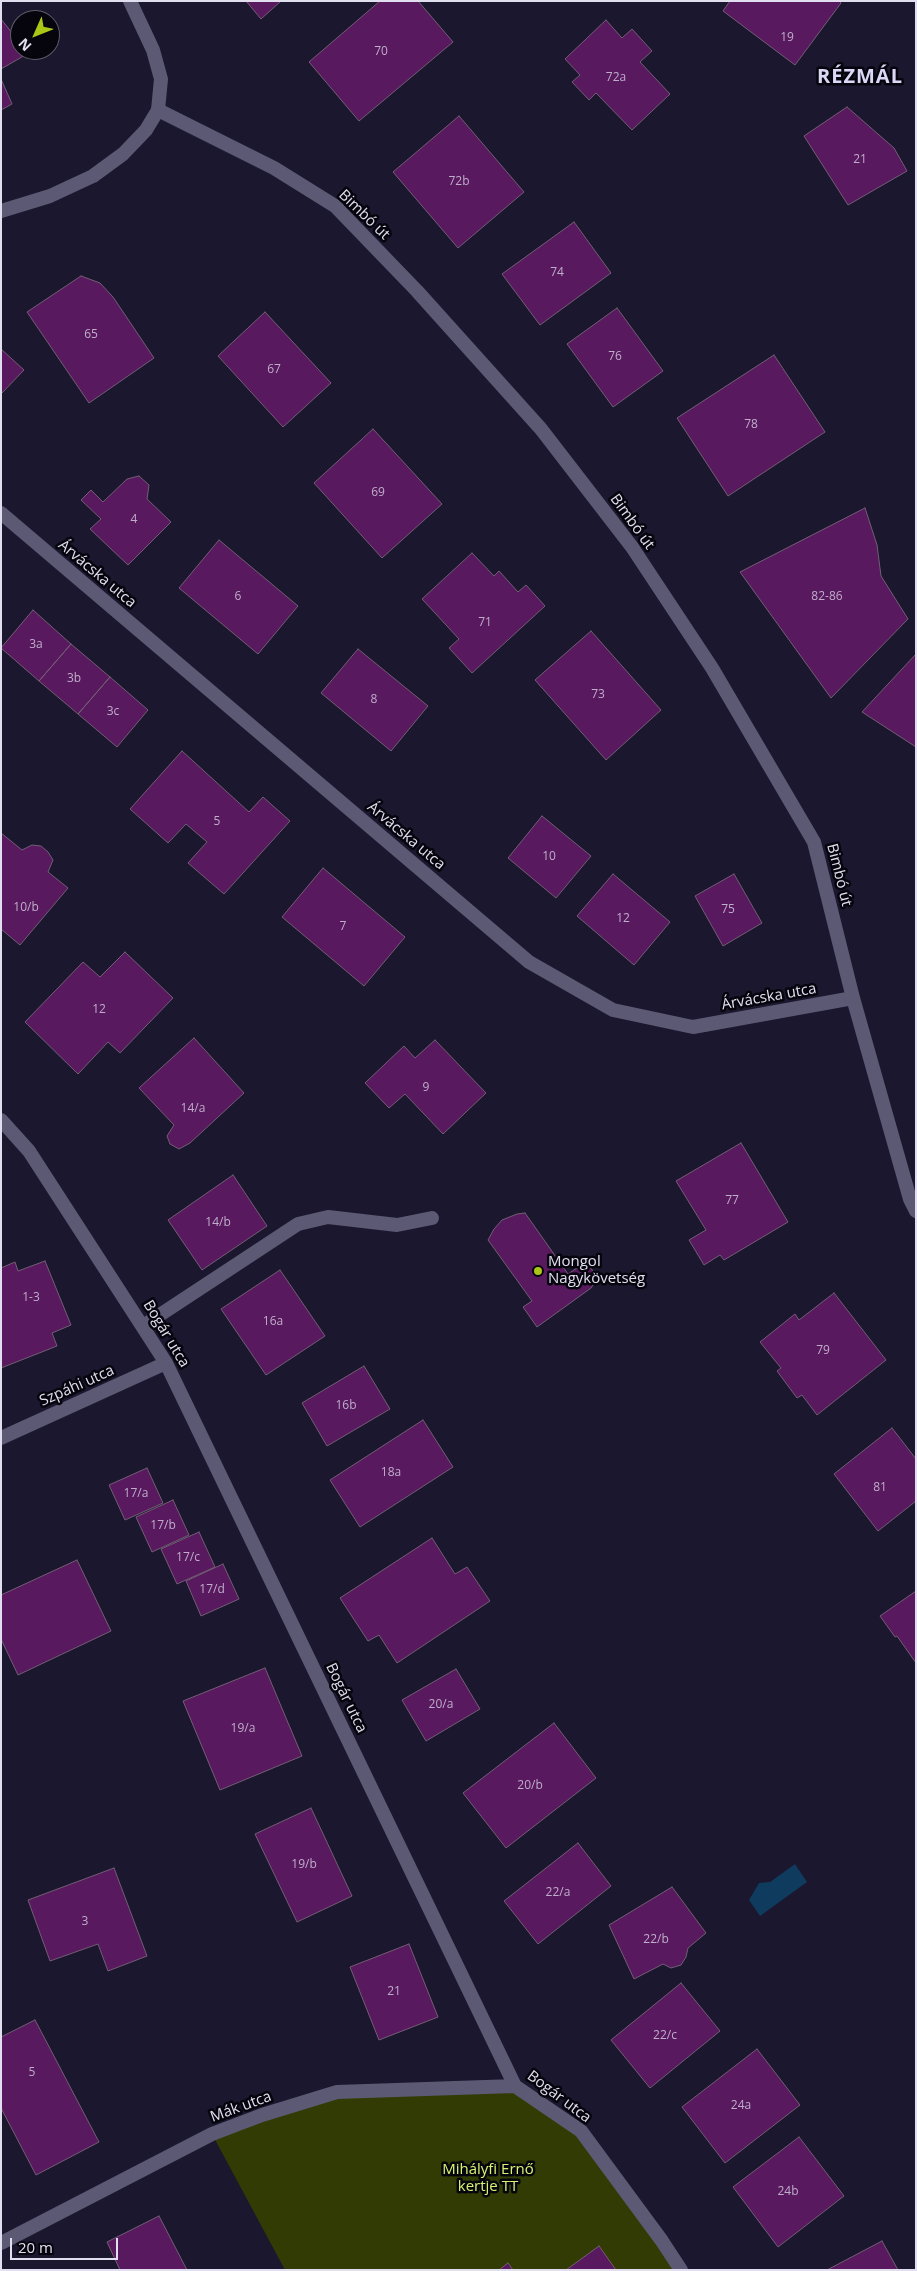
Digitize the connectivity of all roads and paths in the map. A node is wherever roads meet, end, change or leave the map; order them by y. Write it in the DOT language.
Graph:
graph roads {
  1 [pos="130,1"];
  2 [pos="158,110"];
  3 [pos="1,211"];
  4 [pos="1,513"];
  5 [pos="853,998"];
  6 [pos="1,1120"];
  7 [pos="914,1202"];
  8 [pos="432,1218"];
  9 [pos="143,1326"];
  10 [pos="166,1363"];
  11 [pos="1,1438"];
  12 [pos="515,2086"];
  13 [pos="1,2243"];
  14 [pos="681,2270"];
  1 -- 2 [label="street"];
  2 -- 3 [label="street"];
  2 -- 5 [label="street, Bimbó út"];
  4 -- 5 [label="street, Árvácska utca"];
  5 -- 7 [label="street, Bimbó út"];
  6 -- 9 [label="street, Bogár utca"];
  8 -- 9 [label="street"];
  9 -- 10 [label="street, Bogár utca"];
  10 -- 11 [label="street, Szpáhi utca"];
  10 -- 12 [label="street, Bogár utca"];
  12 -- 13 [label="street, Mák utca"];
  12 -- 14 [label="street, Bogár utca"];
}
